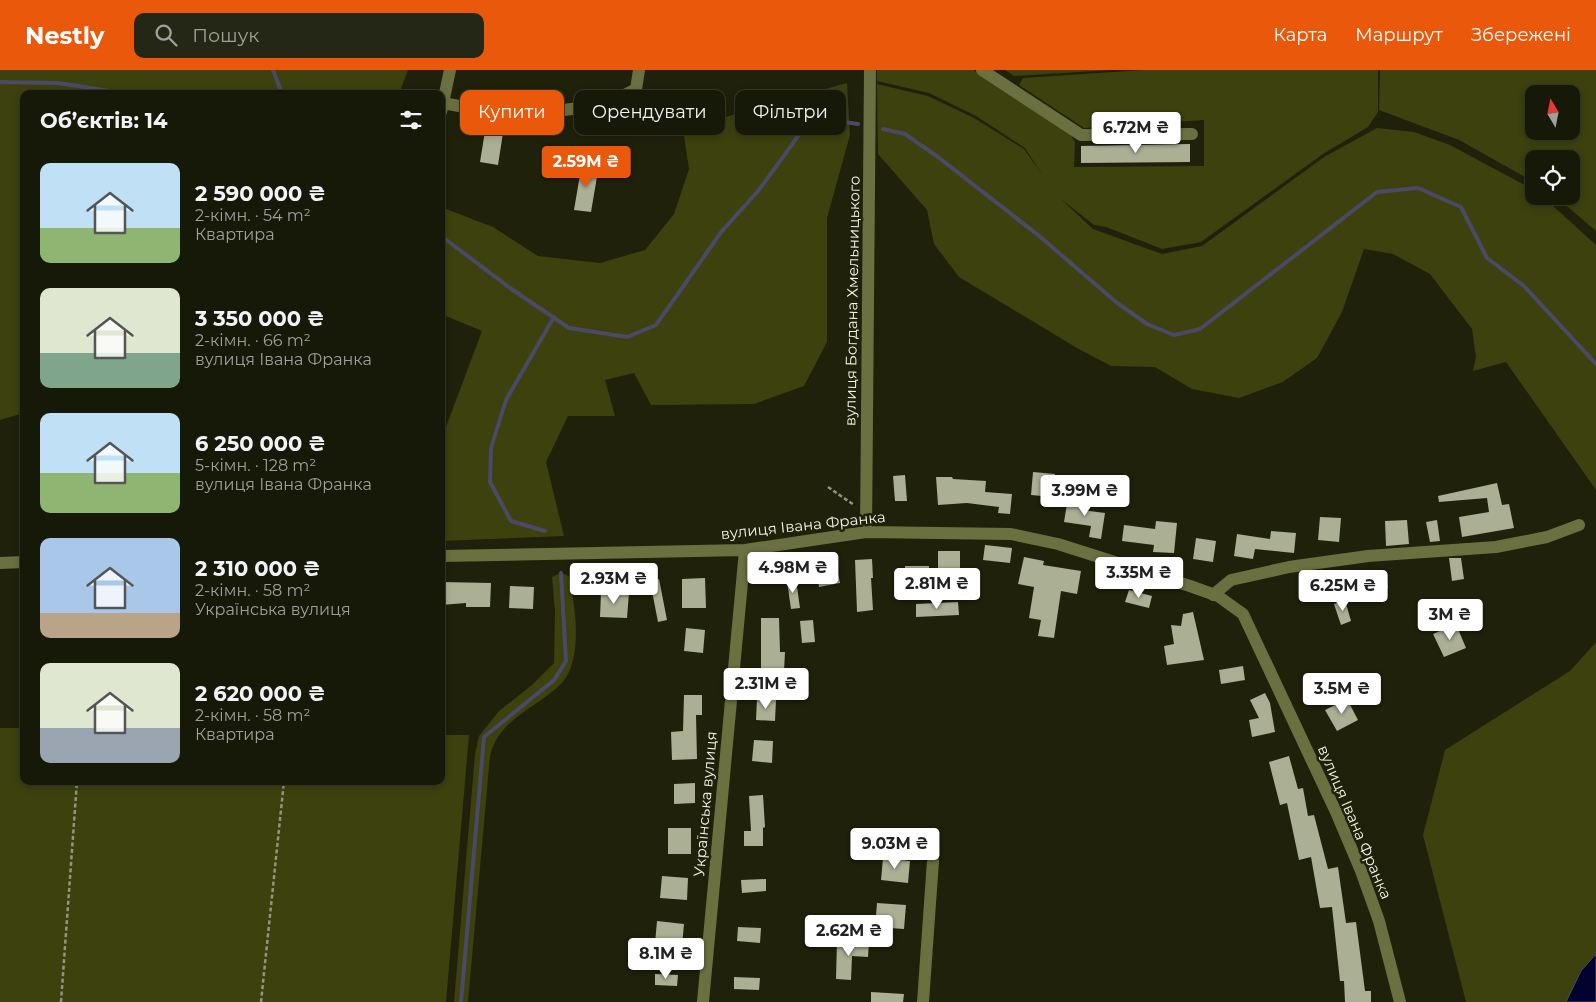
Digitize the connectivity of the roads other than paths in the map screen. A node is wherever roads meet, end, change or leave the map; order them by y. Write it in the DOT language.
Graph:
graph roads {
  1 [pos="450,70"];
  2 [pos="639,70"];
  3 [pos="870,70"];
  4 [pos="982,70"];
  5 [pos="445,93"];
  6 [pos="445,107"];
  7 [pos="1192,134"];
  8 [pos="1578,525"];
  9 [pos="866,532"];
  10 [pos="745,550"];
  11 [pos="445,556"];
  12 [pos="20,562"];
  13 [pos="0,563"];
  14 [pos="1213,595"];
  15 [pos="933,861"];
  16 [pos="703,1002"];
  17 [pos="923,1002"];
  18 [pos="1400,1002"];
  1 -- 5 [label="street"];
  2 -- 6 [label="street"];
  3 -- 9 [label="street, вулиця Богдана Хмельницького"];
  4 -- 7 [label="street"];
  8 -- 14 [label="street"];
  9 -- 10 [label="street, вулиця Івана Франка"];
  9 -- 14 [label="street, вулиця Івана Франка"];
  10 -- 11 [label="street, вулиця Івана Франка"];
  10 -- 16 [label="street, Українська вулиця"];
  12 -- 13 [label="street"];
  14 -- 18 [label="street, вулиця Івана Франка"];
  15 -- 17 [label="street"];
}
